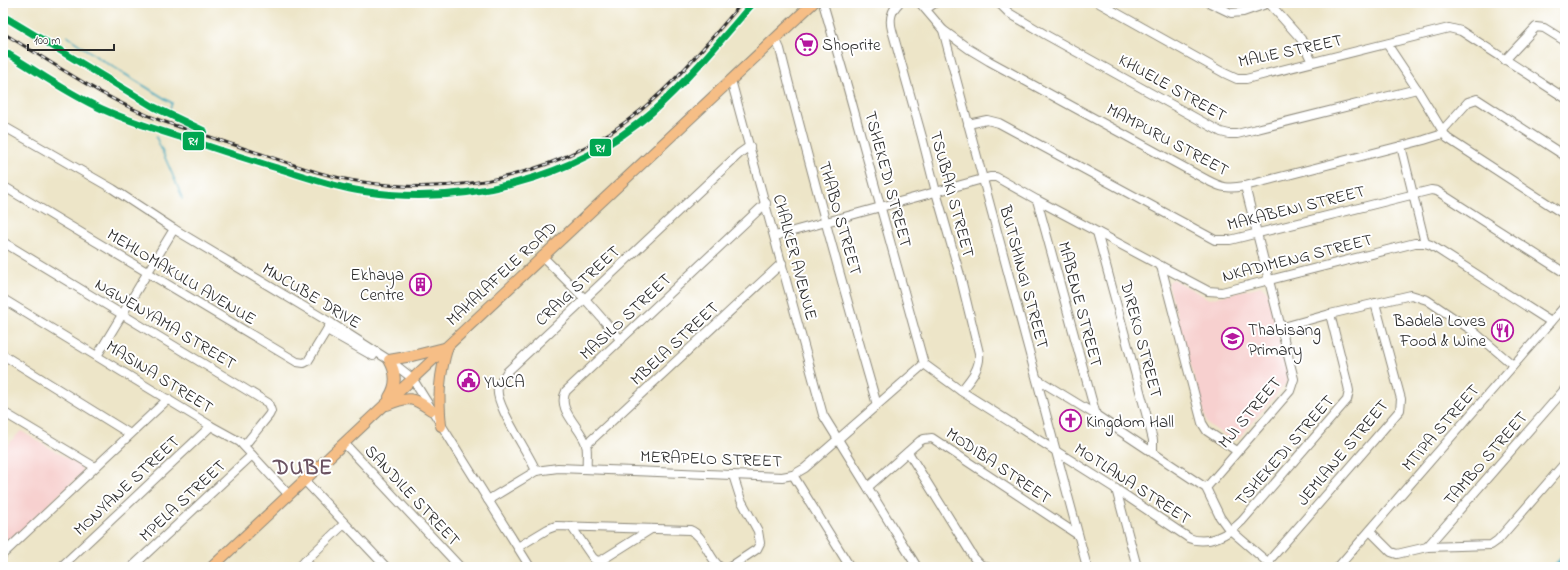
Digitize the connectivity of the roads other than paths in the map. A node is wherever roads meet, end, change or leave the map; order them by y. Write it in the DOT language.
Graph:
graph roads {
  1 [pos="813,3"];
  2 [pos="823,3"];
  3 [pos="899,3"];
  4 [pos="920,3"];
  5 [pos="935,3"];
  6 [pos="999,3"];
  7 [pos="1099,3"];
  8 [pos="1210,3"];
  9 [pos="1269,3"];
  10 [pos="1112,6"];
  11 [pos="926,9"];
  12 [pos="943,30"];
  13 [pos="775,38"];
  14 [pos="1565,41"];
  15 [pos="1387,44"];
  16 [pos="1505,60"];
  17 [pos="1312,62"];
  18 [pos="731,80"];
  19 [pos="1417,89"];
  20 [pos="1565,98"];
  21 [pos="968,124"];
  22 [pos="3,126"];
  23 [pos="1443,132"];
  24 [pos="750,146"];
  25 [pos="1401,146"];
  26 [pos="1565,156"];
  27 [pos="983,179"];
  28 [pos="3,186"];
  29 [pos="1245,186"];
  30 [pos="936,192"];
  31 [pos="1413,194"];
  32 [pos="1037,200"];
  33 [pos="766,203"];
  34 [pos="881,207"];
  35 [pos="1565,215"];
  36 [pos="825,222"];
  37 [pos="174,229"];
  38 [pos="1097,232"];
  39 [pos="1256,233"];
  40 [pos="775,236"];
  41 [pos="3,242"];
  42 [pos="1425,242"];
  43 [pos="542,256"];
  44 [pos="782,263"];
  45 [pos="1161,266"];
  46 [pos="148,272"];
  47 [pos="1565,273"];
  48 [pos="1268,280"];
  49 [pos="3,299"];
  50 [pos="584,299"];
  51 [pos="1375,303"];
  52 [pos="1565,306"];
  53 [pos="123,314"];
  54 [pos="1330,314"];
  55 [pos="1551,322"];
  56 [pos="329,326"];
  57 [pos="1280,328"];
  58 [pos="621,340"];
  59 [pos="448,346"];
  60 [pos="3,355"];
  61 [pos="97,356"];
  62 [pos="391,364"];
  63 [pos="924,364"];
  64 [pos="1513,365"];
  65 [pos="412,378"];
  66 [pos="1037,379"];
  67 [pos="1565,389"];
  68 [pos="961,391"];
  69 [pos="168,399"];
  70 [pos="877,406"];
  71 [pos="382,407"];
  72 [pos="431,410"];
  73 [pos="3,412"];
  74 [pos="1096,415"];
  75 [pos="211,426"];
  76 [pos="441,426"];
  77 [pos="130,434"];
  78 [pos="838,440"];
  79 [pos="344,443"];
  80 [pos="586,444"];
  81 [pos="244,446"];
  82 [pos="1237,451"];
  83 [pos="908,452"];
  84 [pos="1058,452"];
  85 [pos="1153,453"];
  86 [pos="252,455"];
  87 [pos="1565,463"];
  88 [pos="95,467"];
  89 [pos="587,469"];
  90 [pos="536,471"];
  91 [pos="733,475"];
  92 [pos="793,475"];
  93 [pos="304,480"];
  94 [pos="868,487"];
  95 [pos="1206,488"];
  96 [pos="1116,489"];
  97 [pos="289,495"];
  98 [pos="488,500"];
  99 [pos="344,524"];
  100 [pos="571,526"];
  101 [pos="651,529"];
  102 [pos="1231,531"];
  103 [pos="1370,531"];
  104 [pos="1078,535"];
  105 [pos="518,547"];
  106 [pos="1428,547"];
  107 [pos="3,554"];
  108 [pos="308,564"];
  109 [pos="1270,565"];
  110 [pos="1138,566"];
  111 [pos="61,567"];
  112 [pos="132,567"];
  113 [pos="212,567"];
  114 [pos="299,567"];
  115 [pos="386,567"];
  116 [pos="460,567"];
  117 [pos="530,567"];
  118 [pos="720,567"];
  119 [pos="730,567"];
  120 [pos="850,567"];
  121 [pos="917,567"];
  122 [pos="987,567"];
  123 [pos="1087,567"];
  124 [pos="1338,567"];
  1 -- 13 [label="main road, MAHALAFELE ROAD"];
  2 -- 34 [label="street, TSHEKEDI STREET"];
  3 -- 30 [label="street, TSUBAKI STREET"];
  4 -- 11 [label="street, BUTSHINGI STREET"];
  5 -- 11 [label="street"];
  6 -- 19 [label="street, KHUELE STREET"];
  7 -- 10 [label="street, MALIE STREET"];
  8 -- 9 [label="street"];
  9 -- 17 [label="street"];
  10 -- 17 [label="street, MALIE STREET"];
  11 -- 12 [label="street, BUTSHINGI STREET"];
  12 -- 21 [label="street, BUTSHINGI STREET"];
  12 -- 29 [label="street, MAMPURU STREET"];
  13 -- 18 [label="main road, MAHALAFELE ROAD"];
  13 -- 36 [label="street, THABO STREET"];
  14 -- 16 [label="street"];
  15 -- 16 [label="street, MALIE STREET"];
  15 -- 17 [label="street, MALIE STREET"];
  15 -- 19 [label="street"];
  16 -- 20 [label="street, MALIE STREET"];
  18 -- 24 [label="street, CHALKER AVENUE"];
  18 -- 43 [label="main road, MAHALAFELE ROAD"];
  19 -- 23 [label="street"];
  21 -- 27 [label="street, BUTSHINGI STREET"];
  21 -- 39 [label="street, MAKABENI STREET"];
  22 -- 37 [label="street, MNCUBE DRIVE"];
  23 -- 25 [label="street, MAMPURU STREET"];
  23 -- 26 [label="street"];
  23 -- 35 [label="street"];
  24 -- 33 [label="street, CHALKER AVENUE"];
  24 -- 50 [label="street, CRAIG STREET"];
  25 -- 29 [label="street, MAMPURU STREET"];
  25 -- 31 [label="street"];
  27 -- 30 [label="street, NKADIMENG STREET"];
  27 -- 32 [label="street, NKADIMENG STREET"];
  27 -- 66 [label="street, BUTSHINGI STREET"];
  28 -- 46 [label="street, MEHLOMAKULU AVENUE"];
  29 -- 39 [label="street, MJI STREET"];
  30 -- 34 [label="street, NKADIMENG STREET"];
  30 -- 68 [label="street, TSUBAKI STREET"];
  31 -- 39 [label="street, MAKABENI STREET"];
  31 -- 42 [label="street"];
  31 -- 47 [label="street, MAKABENI STREET"];
  32 -- 38 [label="street, NKADIMENG STREET"];
  32 -- 74 [label="street, MABENE STREET"];
  33 -- 40 [label="street, CHALKER AVENUE"];
  33 -- 58 [label="street, MASILO STREET"];
  34 -- 36 [label="street, NKADIMENG STREET"];
  34 -- 63 [label="street, TSHEKEDI STREET"];
  36 -- 40 [label="street, NKADIMENG STREET"];
  36 -- 70 [label="street, THABO STREET"];
  37 -- 46 [label="street"];
  37 -- 56 [label="street, MNCUBE DRIVE"];
  38 -- 45 [label="street, NKADIMENG STREET"];
  38 -- 85 [label="street, DIREKO STREET"];
  39 -- 48 [label="street, MJI STREET"];
  40 -- 44 [label="street, CHALKER AVENUE"];
  41 -- 53 [label="street, NGWENYAMA STREET"];
  42 -- 48 [label="street, NKADIMENG STREET"];
  42 -- 55 [label="street"];
  43 -- 50 [label="street"];
  43 -- 59 [label="main road, MAHALAFELE ROAD"];
  44 -- 78 [label="street, CHALKER AVENUE"];
  44 -- 80 [label="street, MBELA STREET"];
  45 -- 48 [label="street, NKADIMENG STREET"];
  45 -- 82 [label="street"];
  46 -- 53 [label="street"];
  46 -- 56 [label="street, MEHLOMAKULU AVENUE"];
  48 -- 57 [label="street, MJI STREET"];
  49 -- 61 [label="street, MASINA STREET"];
  50 -- 58 [label="street"];
  50 -- 90 [label="street, CRAIG STREET"];
  51 -- 54 [label="street"];
  51 -- 64 [label="street"];
  51 -- 109 [label="street, JEMLANE STREET"];
  52 -- 55 [label="street, MTIPA STREET"];
  53 -- 61 [label="street"];
  53 -- 81 [label="street, NGWENYAMA STREET"];
  54 -- 57 [label="street"];
  54 -- 102 [label="street, TSHEKEDI STREET"];
  55 -- 64 [label="street, MTIPA STREET"];
  56 -- 62 [label="street, MNCUBE DRIVE"];
  57 -- 82 [label="street, MJI STREET"];
  58 -- 80 [label="street, MASILO STREET"];
  59 -- 62 [label="main road"];
  59 -- 65 [label="main road, MAHALAFELE ROAD"];
  59 -- 76 [label="main road"];
  60 -- 77 [label="street"];
  61 -- 69 [label="street, MASINA STREET"];
  62 -- 65 [label="street, MNCUBE DRIVE"];
  62 -- 71 [label="main road"];
  63 -- 68 [label="street, MOTLANA STREET"];
  63 -- 70 [label="street, MERAPELO STREET"];
  64 -- 103 [label="street, MTIPA STREET"];
  65 -- 71 [label="main road, MAHALAFELE ROAD"];
  65 -- 72 [label="street, MNCUBE DRIVE"];
  66 -- 74 [label="street"];
  66 -- 84 [label="street, BUTSHINGI STREET"];
  67 -- 106 [label="street, TAMBO STREET"];
  68 -- 84 [label="street, MOTLANA STREET"];
  69 -- 75 [label="street, MASINA STREET"];
  69 -- 77 [label="street"];
  70 -- 78 [label="street, MERAPELO STREET"];
  71 -- 72 [label="main road"];
  71 -- 79 [label="main road, MAHALAFELE ROAD"];
  72 -- 76 [label="street, MNCUBE DRIVE"];
  73 -- 88 [label="street"];
  74 -- 85 [label="street"];
  75 -- 81 [label="street, MASINA STREET"];
  75 -- 111 [label="street, MONYANE STREET"];
  76 -- 98 [label="street, MNCUBE DRIVE"];
  77 -- 88 [label="street"];
  78 -- 92 [label="street, MERAPELO STREET"];
  78 -- 94 [label="street, CHALKER AVENUE"];
  79 -- 93 [label="main road, MAHALAFELE ROAD"];
  79 -- 116 [label="street, SANDILE STREET"];
  80 -- 89 [label="street, MASILO STREET"];
  81 -- 86 [label="street, MASINA STREET"];
  82 -- 95 [label="street, MJI STREET"];
  83 -- 94 [label="street, MODIBA STREET"];
  83 -- 104 [label="street, MODIBA STREET"];
  83 -- 122 [label="street"];
  84 -- 96 [label="street, MOTLANA STREET"];
  84 -- 104 [label="street, BUTSHINGI STREET"];
  85 -- 95 [label="street"];
  86 -- 97 [label="street, MASINA STREET"];
  86 -- 112 [label="street, MPELA STREET"];
  87 -- 106 [label="street"];
  88 -- 107 [label="street"];
  89 -- 90 [label="street, MERAPELO STREET"];
  89 -- 91 [label="street, MERAPELO STREET"];
  90 -- 98 [label="street, MERAPELO STREET"];
  91 -- 92 [label="street, MERAPELO STREET"];
  91 -- 119 [label="street"];
  92 -- 120 [label="street"];
  93 -- 97 [label="main road, MAHALAFELE ROAD"];
  93 -- 99 [label="street"];
  94 -- 121 [label="street, CHALKER AVENUE"];
  95 -- 102 [label="street"];
  96 -- 102 [label="street, MOTLANA STREET"];
  96 -- 110 [label="street"];
  97 -- 113 [label="main road, MAHALAFELE ROAD"];
  98 -- 105 [label="street, MNCUBE DRIVE"];
  99 -- 108 [label="street"];
  99 -- 115 [label="street"];
  100 -- 101 [label="street"];
  100 -- 101 [label="street"];
  100 -- 105 [label="street"];
  101 -- 118 [label="street"];
  102 -- 109 [label="street"];
  103 -- 106 [label="street"];
  103 -- 124 [label="street, MTIPA STREET"];
  104 -- 123 [label="street, BUTSHINGI STREET"];
  105 -- 117 [label="street, MNCUBE DRIVE"];
  108 -- 114 [label="street"];
}
